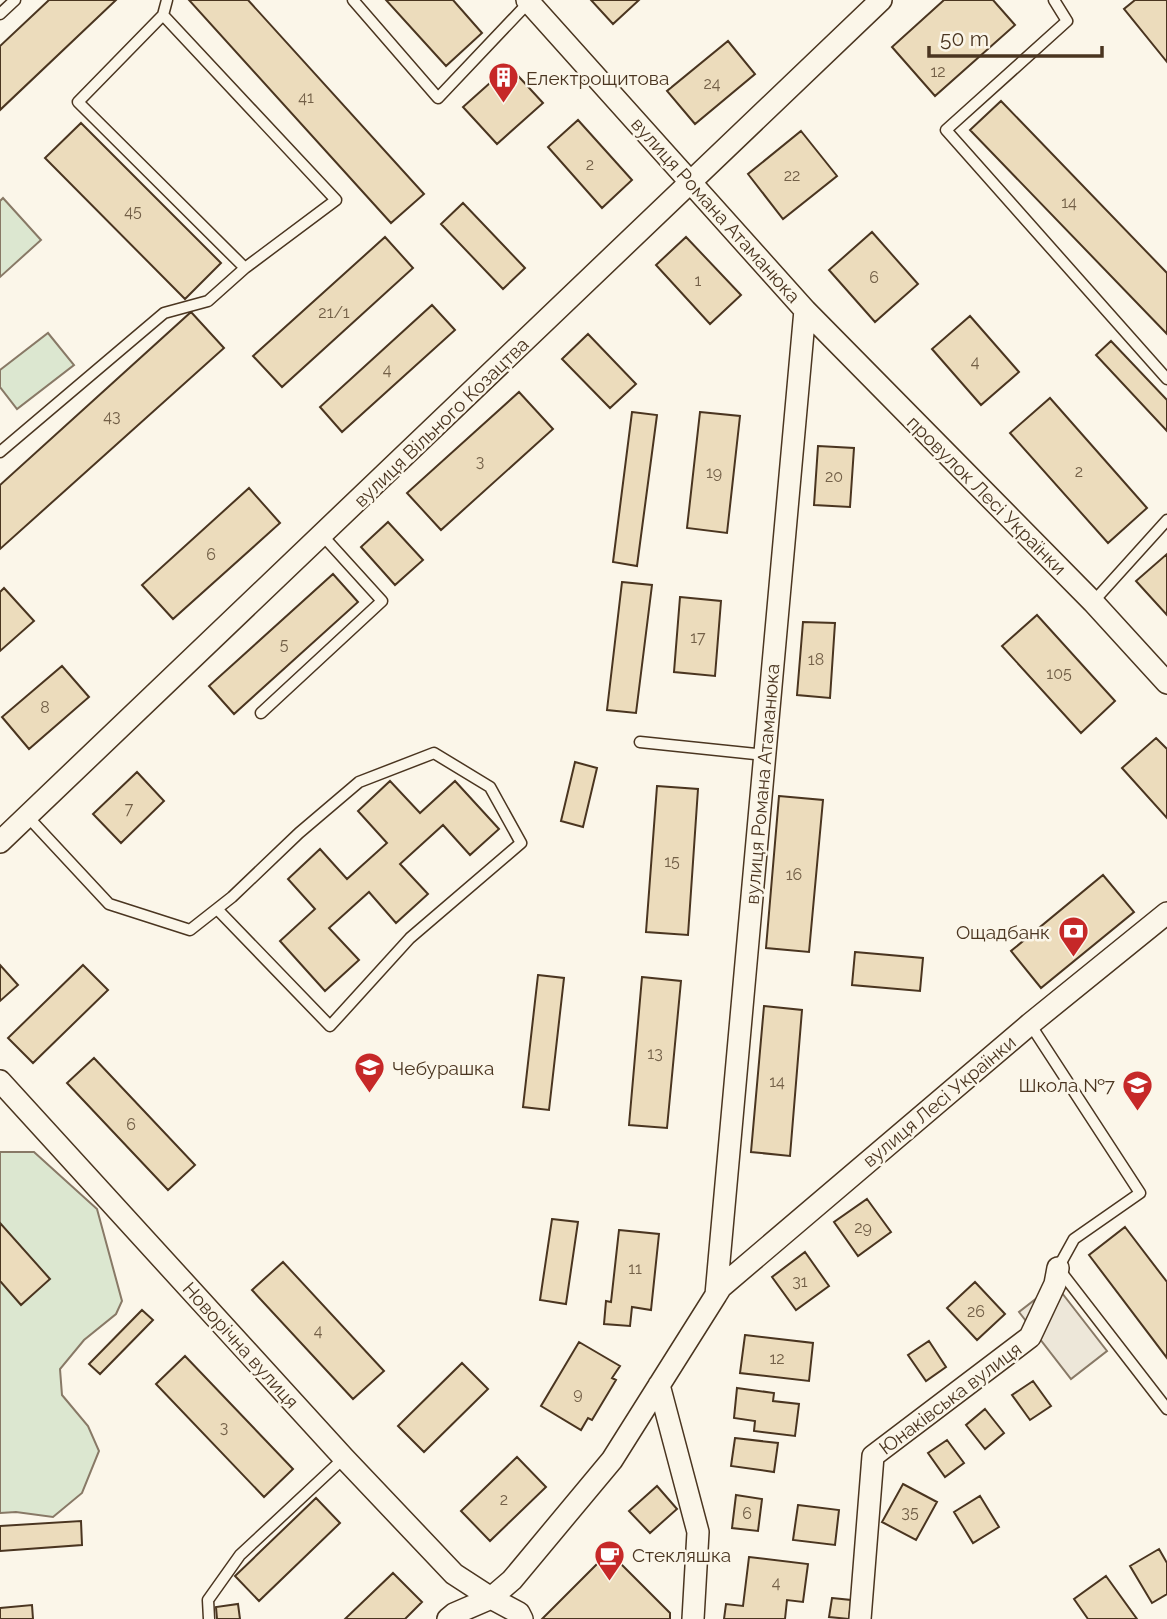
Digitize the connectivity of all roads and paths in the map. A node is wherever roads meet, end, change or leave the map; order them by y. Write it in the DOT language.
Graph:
graph roads {
  1 [pos="15,0"];
  2 [pos="167,0"];
  3 [pos="353,0"];
  4 [pos="881,0"];
  5 [pos="1054,0"];
  6 [pos="528,1"];
  7 [pos="0,14"];
  8 [pos="163,15"];
  9 [pos="691,184"];
  10 [pos="245,268"];
  11 [pos="805,310"];
  12 [pos="1167,379"];
  13 [pos="0,452"];
  14 [pos="1167,520"];
  15 [pos="323,536"];
  16 [pos="1093,602"];
  17 [pos="1167,682"];
  18 [pos="261,713"];
  19 [pos="640,742"];
  20 [pos="765,755"];
  21 [pos="28,817"];
  22 [pos="0,842"];
  23 [pos="217,909"];
  24 [pos="1167,913"];
  25 [pos="1030,1024"];
  26 [pos="0,1082"];
  27 [pos="1058,1268"];
  28 [pos="716,1295"];
  29 [pos="659,1385"];
  30 [pos="1167,1409"];
  31 [pos="344,1458"];
  32 [pos="491,1598"];
  33 [pos="209,1619"];
  34 [pos="448,1619"];
  35 [pos="523,1619"];
  36 [pos="692,1619"];
  37 [pos="860,1619"];
  1 -- 7 [label="lane"];
  2 -- 8 [label="lane"];
  3 -- 6 [label="lane"];
  4 -- 9 [label="street, вулиця Вільного Козацтва"];
  5 -- 12 [label="lane"];
  6 -- 9 [label="street, вулиця Романа Атаманюка"];
  8 -- 10 [label="lane"];
  8 -- 10 [label="lane"];
  9 -- 11 [label="street, вулиця Романа Атаманюка"];
  9 -- 15 [label="street, вулиця Вільного Козацтва"];
  10 -- 13 [label="lane"];
  11 -- 16 [label="street, провулок Лесі Українки"];
  11 -- 20 [label="street, вулиця Романа Атаманюка"];
  14 -- 16 [label="lane"];
  15 -- 18 [label="lane"];
  15 -- 21 [label="street, вулиця Вільного Козацтва"];
  16 -- 17 [label="street, провулок Лесі Українки"];
  19 -- 20 [label="lane"];
  20 -- 28 [label="street, вулиця Романа Атаманюка"];
  21 -- 22 [label="street, вулиця Вільного Козацтва"];
  21 -- 23 [label="lane"];
  23 -- 23 [label="lane"];
  24 -- 25 [label="street, вулиця Лесі Українки"];
  25 -- 27 [label="lane"];
  25 -- 28 [label="street, вулиця Лесі Українки"];
  26 -- 31 [label="street, Новорічна вулиця"];
  27 -- 30 [label="lane"];
  27 -- 37 [label="street, Юнаківська вулиця"];
  28 -- 29 [label="street, вулиця Романа Атаманюка"];
  29 -- 32 [label="street, вулиця Романа Атаманюка"];
  29 -- 36 [label="street"];
  31 -- 32 [label="street, Новорічна вулиця"];
  31 -- 33 [label="lane"];
  32 -- 34 [label="street, вулиця Романа Атаманюка"];
  32 -- 35 [label="street"];
}
